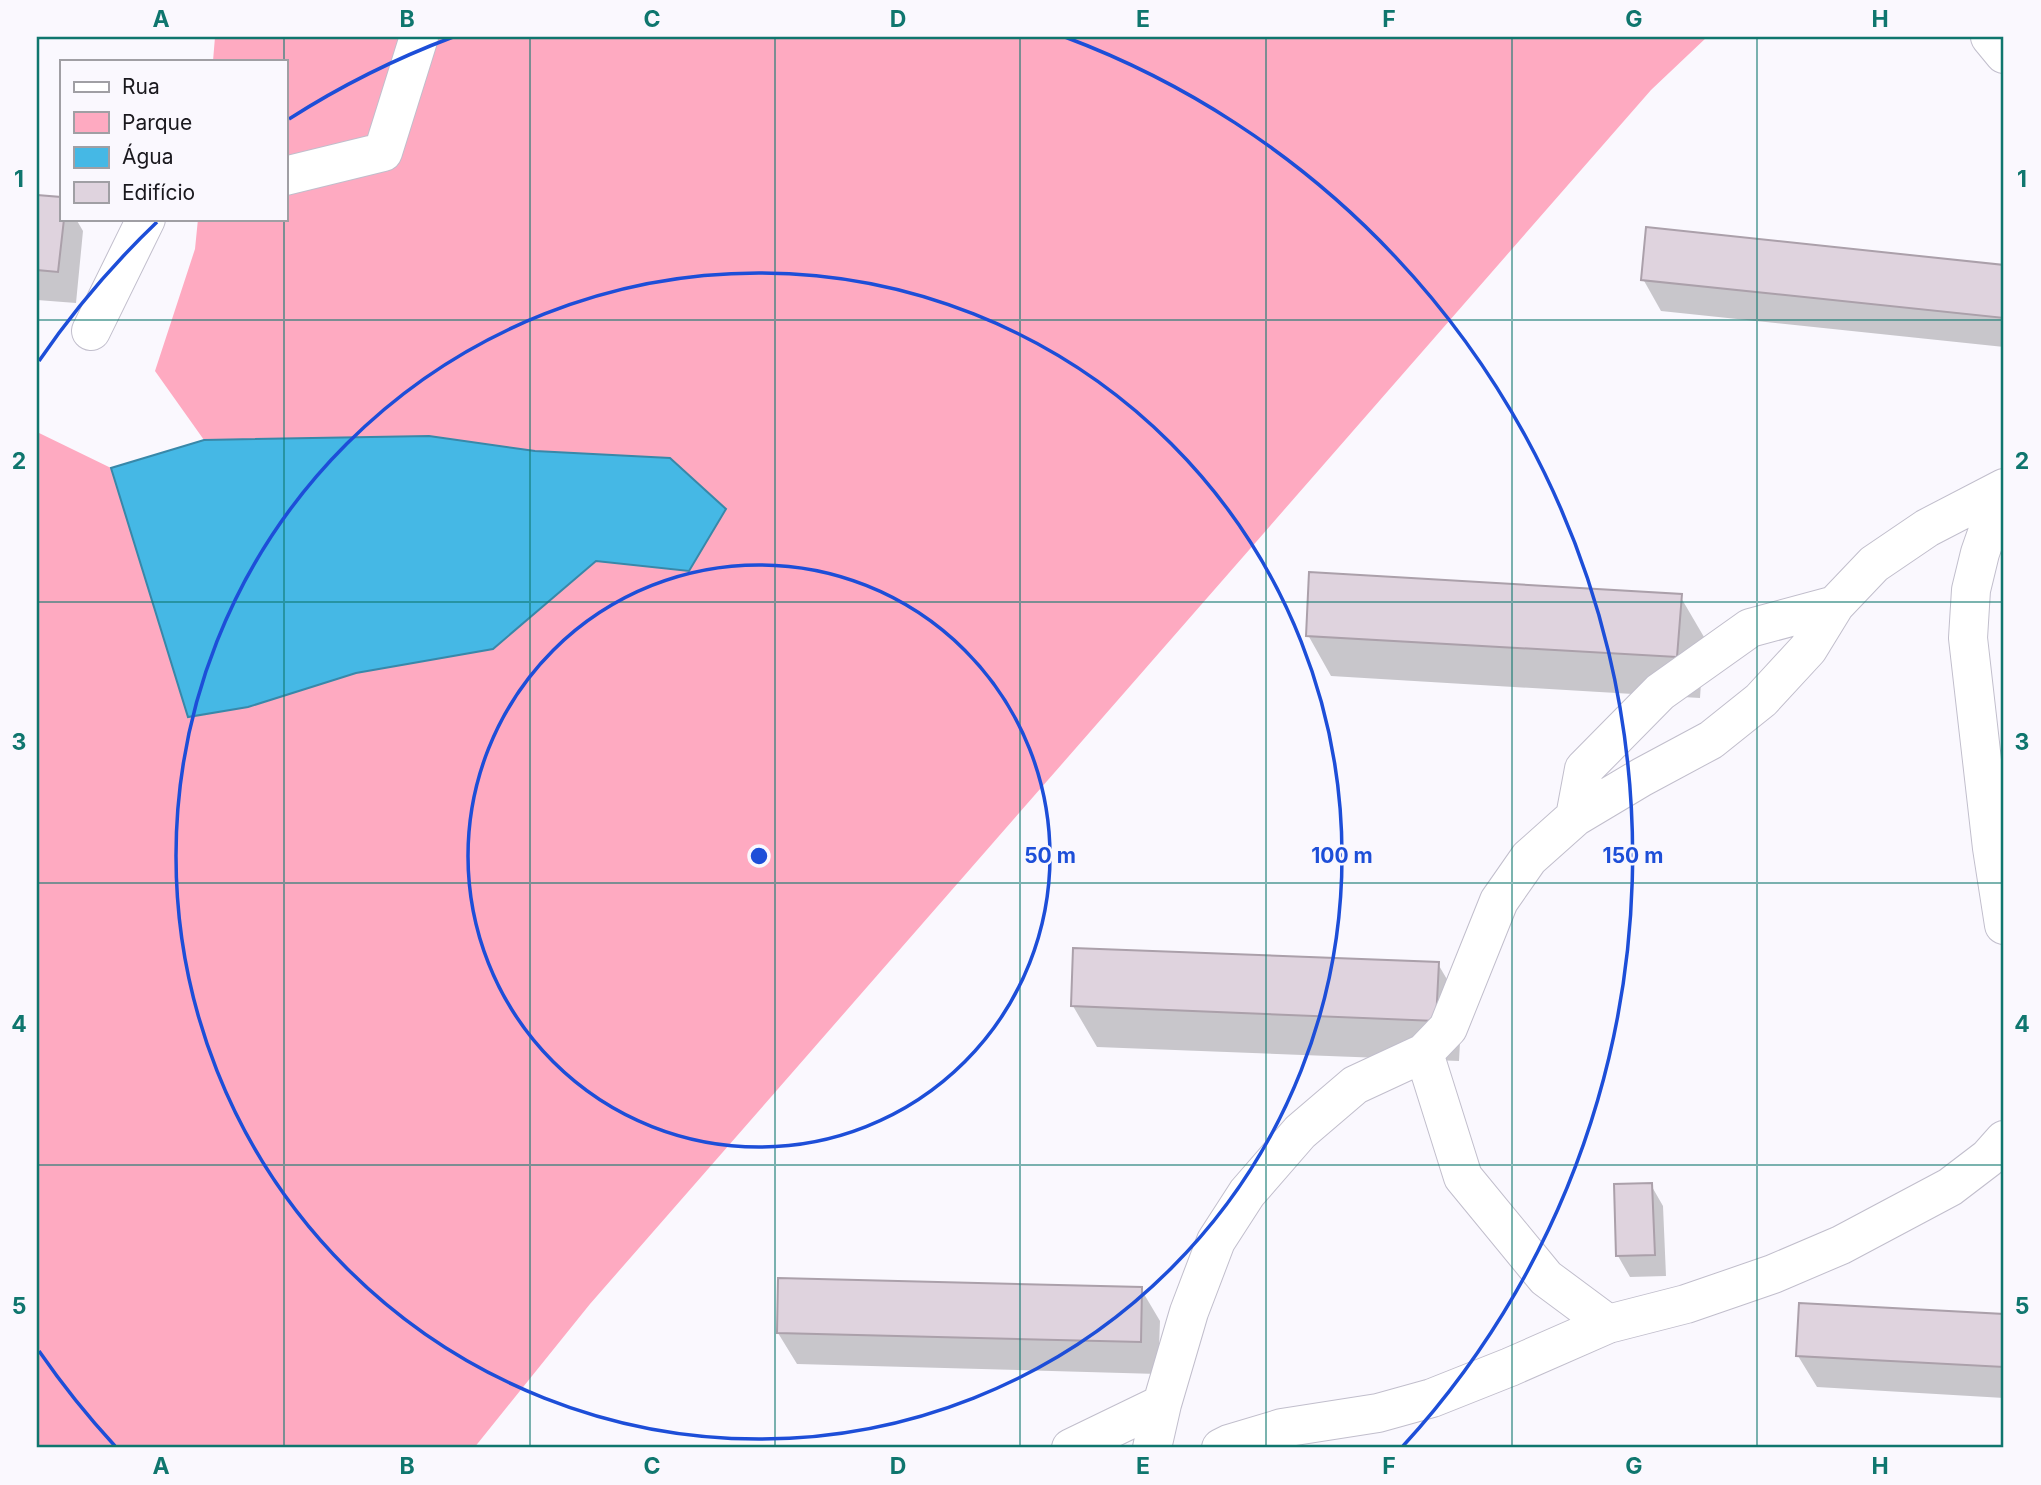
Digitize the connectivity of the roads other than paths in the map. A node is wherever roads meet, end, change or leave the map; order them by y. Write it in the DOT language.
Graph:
graph roads {
  1 [pos="419,37"];
  2 [pos="1990,37"];
  3 [pos="2004,54"];
  4 [pos="287,176"];
  5 [pos="146,220"];
  6 [pos="91,331"];
  7 [pos="2003,489"];
  8 [pos="1835,605"];
  9 [pos="1575,817"];
  10 [pos="2004,925"];
  11 [pos="1424,1053"];
  12 [pos="2004,1140"];
  13 [pos="1608,1324"];
  14 [pos="1162,1404"];
  15 [pos="1071,1448"];
  16 [pos="1152,1448"];
  17 [pos="1222,1448"];
  1 -- 4 [label="street"];
  2 -- 3 [label="street"];
  5 -- 6 [label="street"];
  7 -- 8 [label="street"];
  7 -- 10 [label="street"];
  8 -- 9 [label="street"];
  8 -- 9 [label="street"];
  9 -- 11 [label="street"];
  11 -- 13 [label="street"];
  11 -- 14 [label="street"];
  12 -- 13 [label="street"];
  13 -- 17 [label="street"];
  14 -- 15 [label="street"];
  14 -- 16 [label="street"];
}
